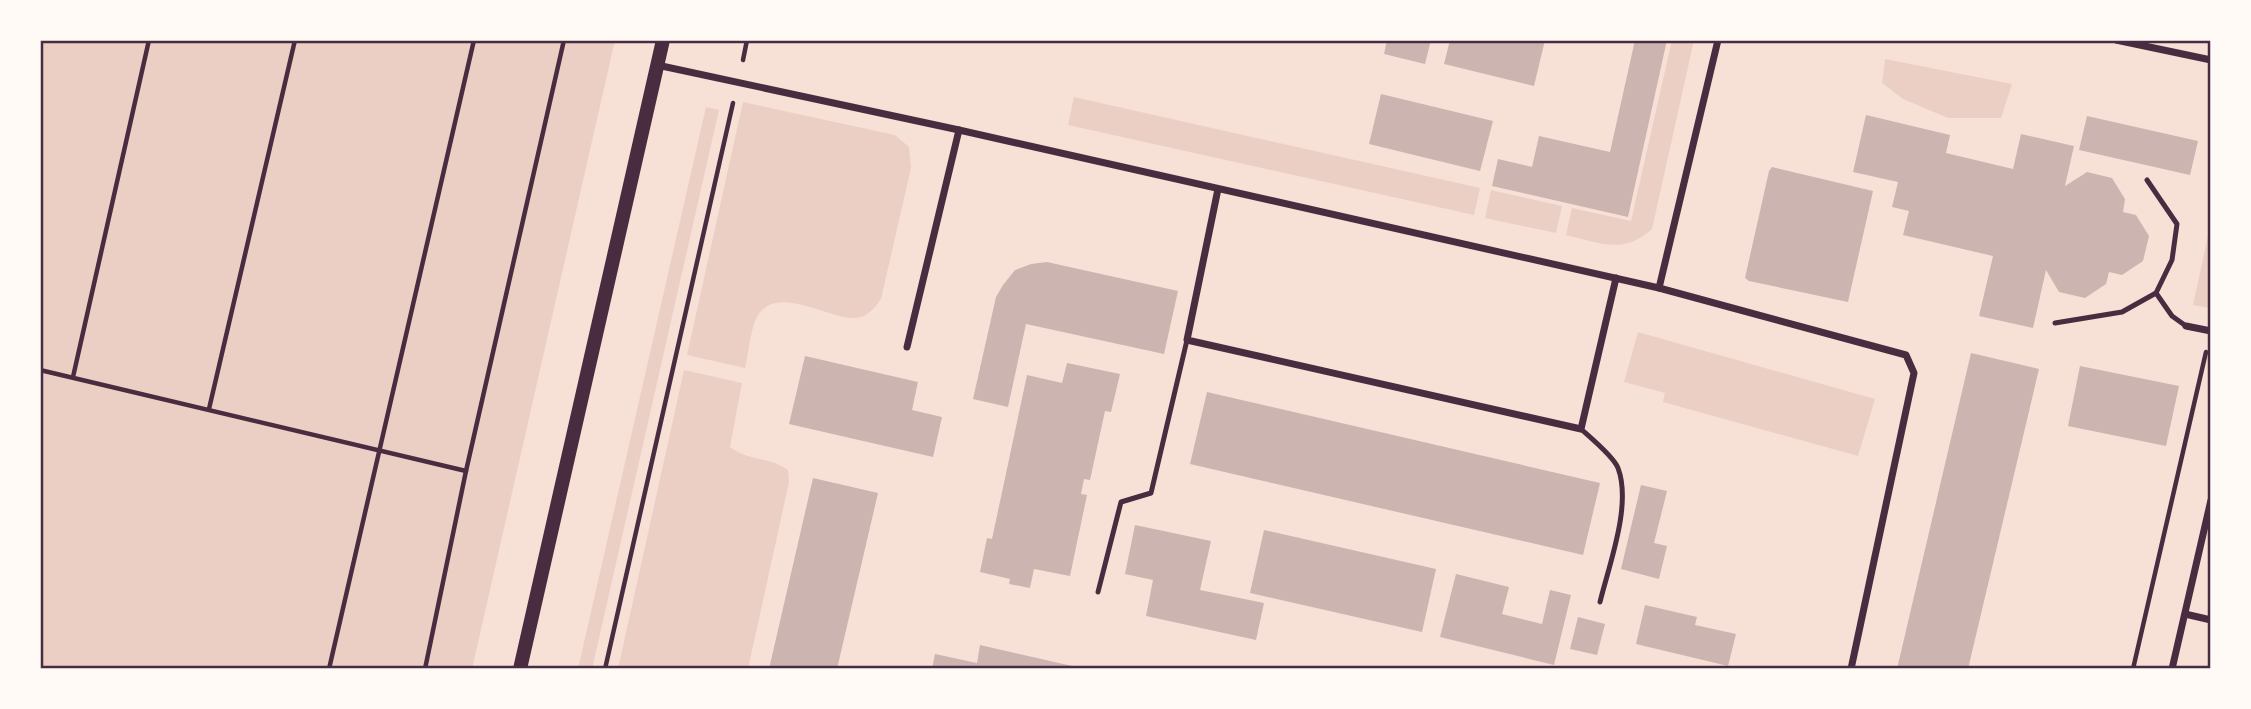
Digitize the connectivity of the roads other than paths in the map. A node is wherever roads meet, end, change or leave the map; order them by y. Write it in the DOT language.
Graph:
graph roads {
  1 [pos="663,40"];
  2 [pos="1718,40"];
  3 [pos="2116,40"];
  4 [pos="2211,60"];
  5 [pos="657,65"];
  6 [pos="959,130"];
  7 [pos="2147,180"];
  8 [pos="1218,189"];
  9 [pos="1616,278"];
  10 [pos="1659,288"];
  11 [pos="2156,293"];
  12 [pos="2055,323"];
  13 [pos="2186,326"];
  14 [pos="2211,331"];
  15 [pos="1187,340"];
  16 [pos="907,347"];
  17 [pos="1581,429"];
  18 [pos="2211,500"];
  19 [pos="1098,592"];
  20 [pos="1600,602"];
  21 [pos="2185,614"];
  22 [pos="2211,620"];
  23 [pos="520,669"];
  24 [pos="1851,669"];
  25 [pos="2172,669"];
  1 -- 5 [label="main road"];
  2 -- 10 [label="street"];
  3 -- 4 [label="street"];
  5 -- 6 [label="street"];
  5 -- 23 [label="main road"];
  6 -- 8 [label="street"];
  6 -- 16 [label="street"];
  7 -- 11 [label="lane"];
  8 -- 9 [label="street"];
  8 -- 15 [label="street"];
  9 -- 10 [label="street"];
  9 -- 17 [label="street"];
  10 -- 24 [label="street"];
  11 -- 12 [label="lane"];
  11 -- 13 [label="lane"];
  13 -- 14 [label="street"];
  15 -- 17 [label="street"];
  15 -- 19 [label="lane"];
  17 -- 20 [label="lane"];
  18 -- 21 [label="street"];
  21 -- 22 [label="street"];
  21 -- 25 [label="street"];
}
